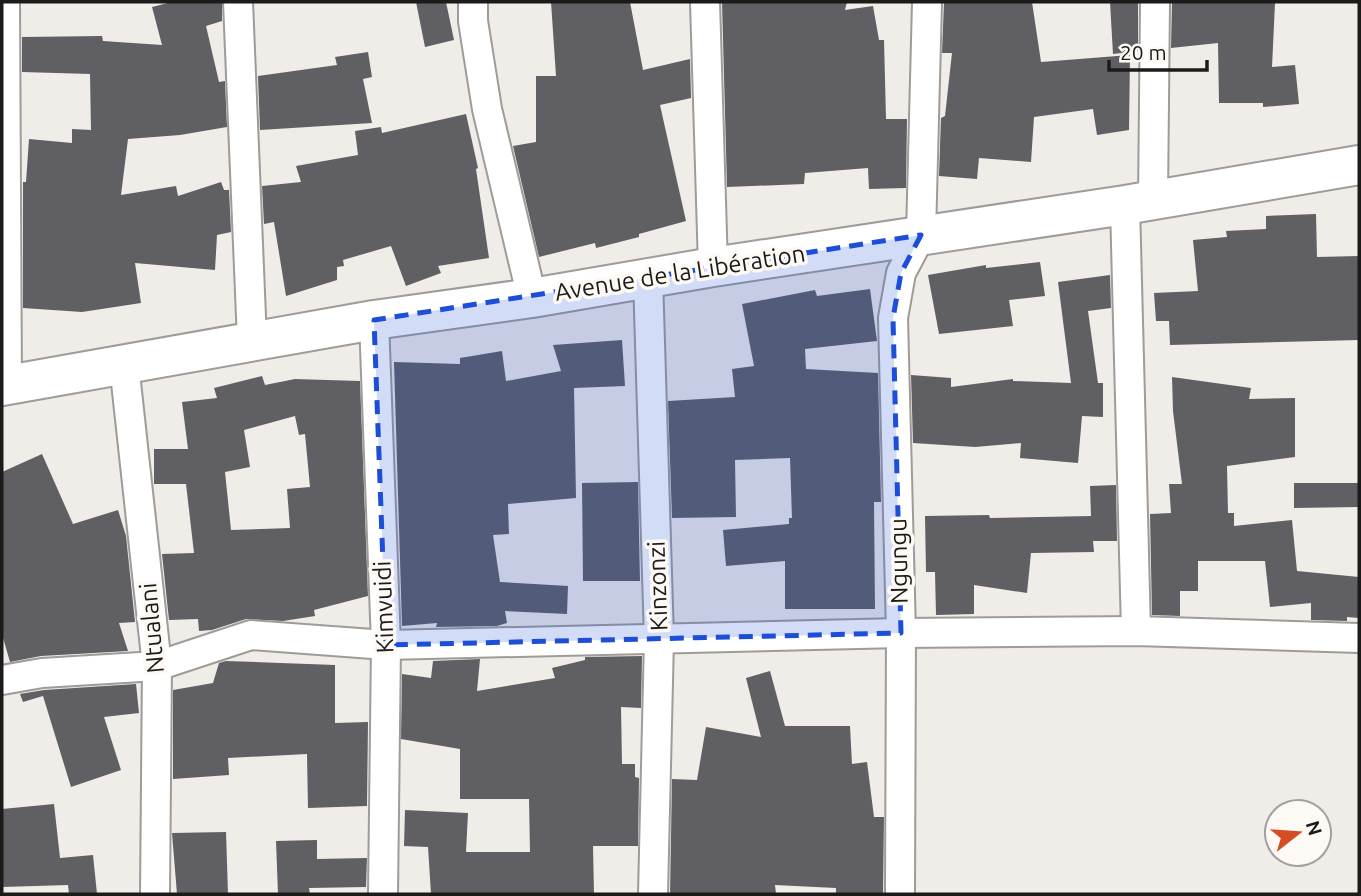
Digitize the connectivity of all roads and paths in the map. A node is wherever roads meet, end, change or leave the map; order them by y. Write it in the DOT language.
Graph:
graph roads {
  1 [pos="5,2"];
  2 [pos="238,2"];
  3 [pos="473,2"];
  4 [pos="705,2"];
  5 [pos="927,2"];
  6 [pos="1155,2"];
  7 [pos="1359,165"];
  8 [pos="1139,202"];
  9 [pos="921,235"];
  10 [pos="713,267"];
  11 [pos="648,277"];
  12 [pos="532,298"];
  13 [pos="374,320"];
  14 [pos="252,341"];
  15 [pos="124,364"];
  16 [pos="3,387"];
  17 [pos="1136,631"];
  18 [pos="901,633"];
  19 [pos="1359,638"];
  20 [pos="659,639"];
  21 [pos="386,645"];
  22 [pos="157,666"];
  23 [pos="2,680"];
  24 [pos="155,894"];
  25 [pos="383,894"];
  26 [pos="653,894"];
  27 [pos="900,894"];
  1 -- 16 [label="street"];
  2 -- 14 [label="street"];
  3 -- 12 [label="street"];
  4 -- 10 [label="street"];
  5 -- 9 [label="street"];
  6 -- 8 [label="street"];
  7 -- 8 [label="highway, Avenue de la Libération"];
  8 -- 9 [label="highway, Avenue de la Libération"];
  8 -- 17 [label="street"];
  9 -- 10 [label="highway, Avenue de la Libération"];
  9 -- 18 [label="street, Ngungu"];
  10 -- 11 [label="highway, Avenue de la Libération"];
  11 -- 12 [label="highway, Avenue de la Libération"];
  11 -- 20 [label="street, Kinzonzi"];
  12 -- 13 [label="highway, Avenue de la Libération"];
  13 -- 14 [label="highway, Avenue de la Libération"];
  13 -- 21 [label="street, Kimvuidi"];
  14 -- 15 [label="highway, Avenue de la Libération"];
  15 -- 16 [label="highway, Avenue de la Libération"];
  15 -- 22 [label="street, Ntualani"];
  17 -- 18 [label="street"];
  17 -- 19 [label="street"];
  18 -- 20 [label="street"];
  18 -- 27 [label="street, Ngungu"];
  20 -- 21 [label="street"];
  20 -- 26 [label="street, Kinzonzi"];
  21 -- 22 [label="street"];
  21 -- 25 [label="street, Kimvuidi"];
  22 -- 23 [label="street"];
  22 -- 24 [label="street, Ntualani"];
}
